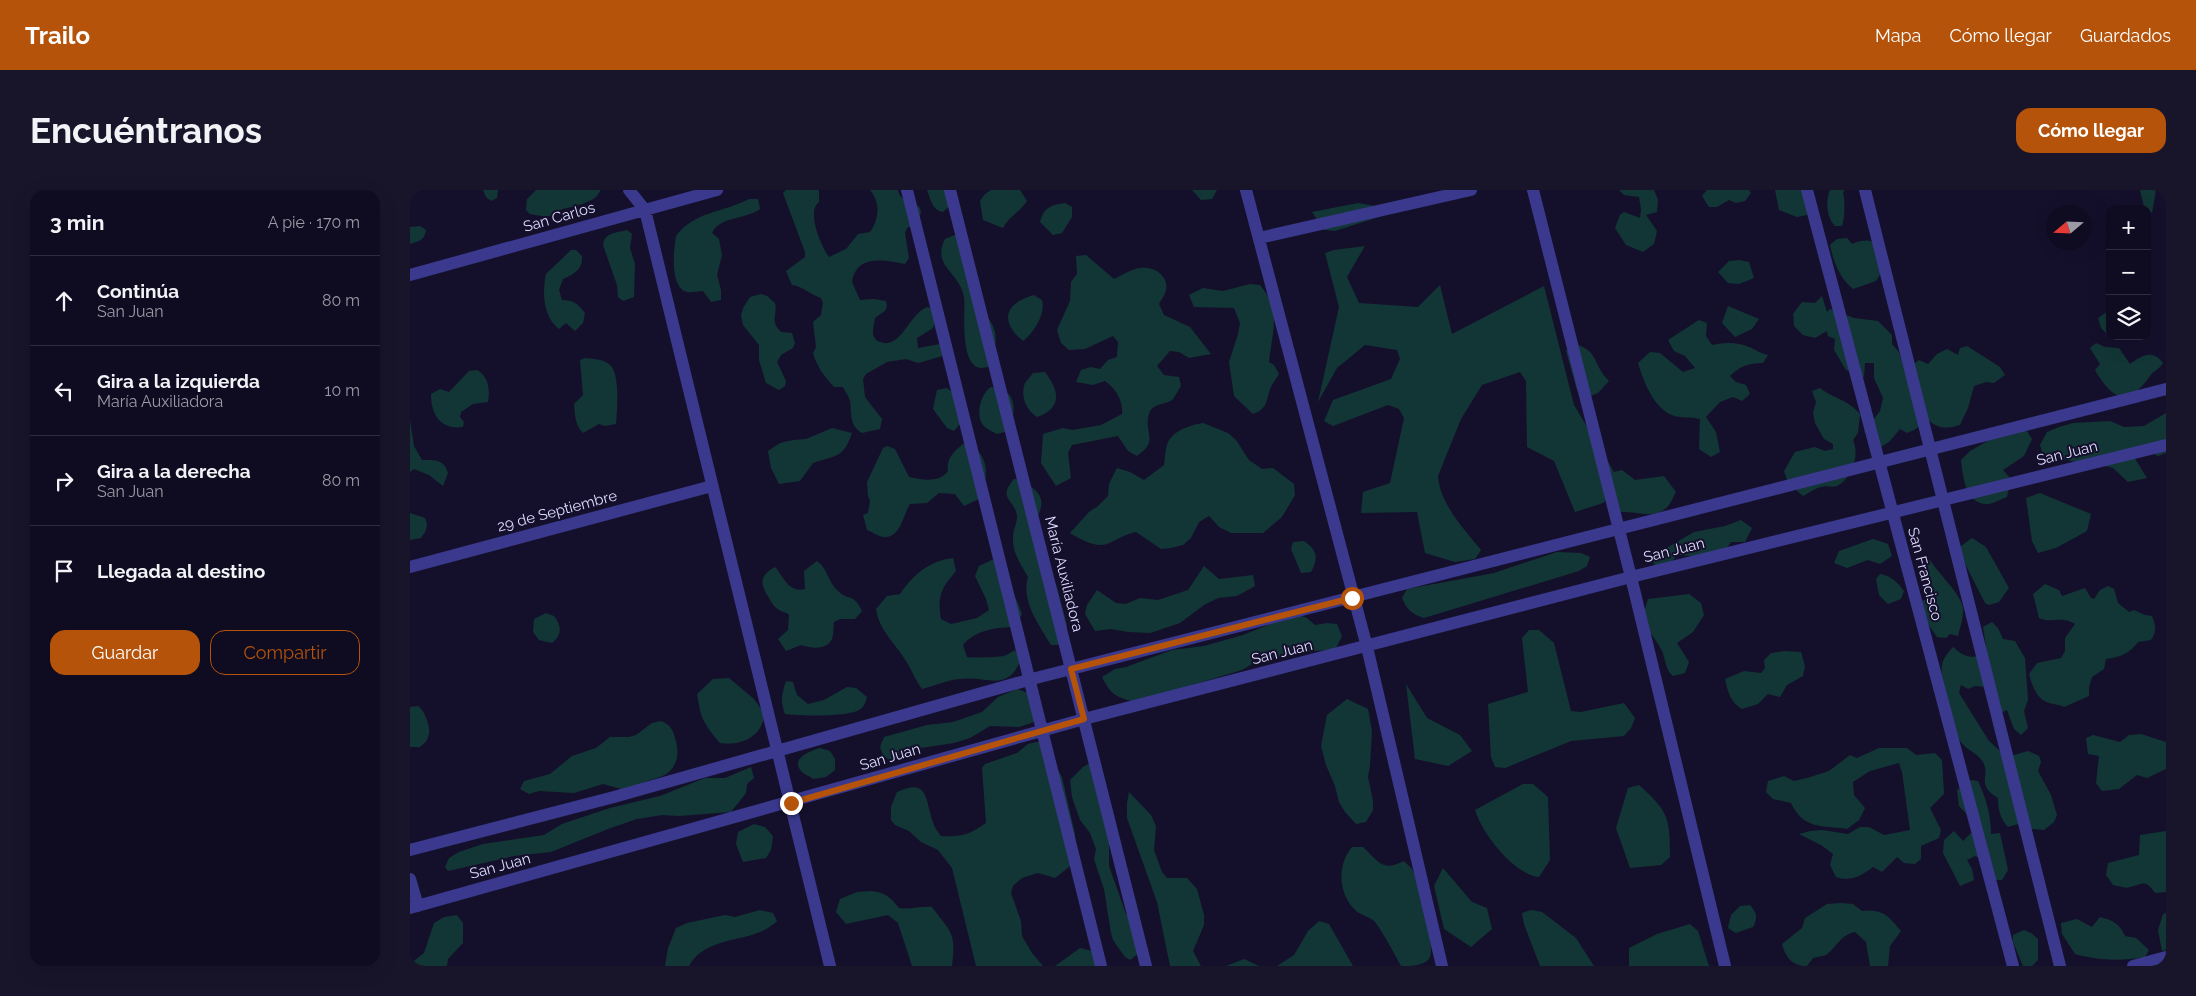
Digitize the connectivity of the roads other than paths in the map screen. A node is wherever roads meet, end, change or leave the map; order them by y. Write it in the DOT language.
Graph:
graph roads {
  1 [pos="630,190"];
  2 [pos="718,190"];
  3 [pos="906,190"];
  4 [pos="950,190"];
  5 [pos="1246,190"];
  6 [pos="1471,190"];
  7 [pos="1533,190"];
  8 [pos="1807,190"];
  9 [pos="1865,190"];
  10 [pos="645,210"];
  11 [pos="1259,238"];
  12 [pos="410,275"];
  13 [pos="2166,389"];
  14 [pos="2166,445"];
  15 [pos="1930,449"];
  16 [pos="1878,462"];
  17 [pos="712,486"];
  18 [pos="1943,500"];
  19 [pos="1892,513"];
  20 [pos="1618,528"];
  21 [pos="410,567"];
  22 [pos="1631,577"];
  23 [pos="1352,598"];
  24 [pos="1366,647"];
  25 [pos="1071,669"];
  26 [pos="1028,680"];
  27 [pos="1084,719"];
  28 [pos="1041,731"];
  29 [pos="776,750"];
  30 [pos="791,803"];
  31 [pos="410,850"];
  32 [pos="410,879"];
  33 [pos="414,907"];
  34 [pos="2166,957"];
  35 [pos="830,966"];
  36 [pos="1101,966"];
  37 [pos="1146,966"];
  38 [pos="1442,966"];
  39 [pos="1725,966"];
  40 [pos="2013,966"];
  41 [pos="2060,966"];
  42 [pos="2133,966"];
  1 -- 10 [label="street"];
  2 -- 10 [label="street, San Carlos"];
  3 -- 26 [label="street"];
  4 -- 25 [label="street, María Auxiliadora"];
  5 -- 11 [label="street"];
  6 -- 11 [label="street"];
  7 -- 20 [label="street"];
  8 -- 16 [label="street, San Francisco"];
  9 -- 15 [label="street"];
  10 -- 12 [label="street, San Carlos"];
  10 -- 17 [label="street"];
  11 -- 23 [label="street"];
  13 -- 15 [label="street"];
  14 -- 18 [label="street, San Juan"];
  15 -- 16 [label="street"];
  15 -- 18 [label="street"];
  16 -- 19 [label="street, San Francisco"];
  16 -- 20 [label="street"];
  17 -- 21 [label="street, 29 de Septiembre"];
  17 -- 29 [label="street"];
  18 -- 19 [label="street, San Juan"];
  18 -- 41 [label="street"];
  19 -- 22 [label="street, San Juan"];
  19 -- 40 [label="street, San Francisco"];
  20 -- 22 [label="street"];
  20 -- 23 [label="street"];
  22 -- 24 [label="street, San Juan"];
  22 -- 39 [label="street"];
  23 -- 24 [label="street"];
  23 -- 25 [label="street"];
  24 -- 27 [label="street, San Juan"];
  24 -- 38 [label="street"];
  25 -- 26 [label="street"];
  25 -- 27 [label="street, María Auxiliadora"];
  26 -- 28 [label="street"];
  26 -- 29 [label="street"];
  27 -- 28 [label="street, San Juan"];
  27 -- 37 [label="street, María Auxiliadora"];
  28 -- 30 [label="street, San Juan"];
  28 -- 36 [label="street"];
  29 -- 30 [label="street"];
  29 -- 31 [label="street"];
  30 -- 33 [label="street, San Juan"];
  30 -- 35 [label="street"];
  32 -- 33 [label="street"];
  34 -- 42 [label="street"];
}
